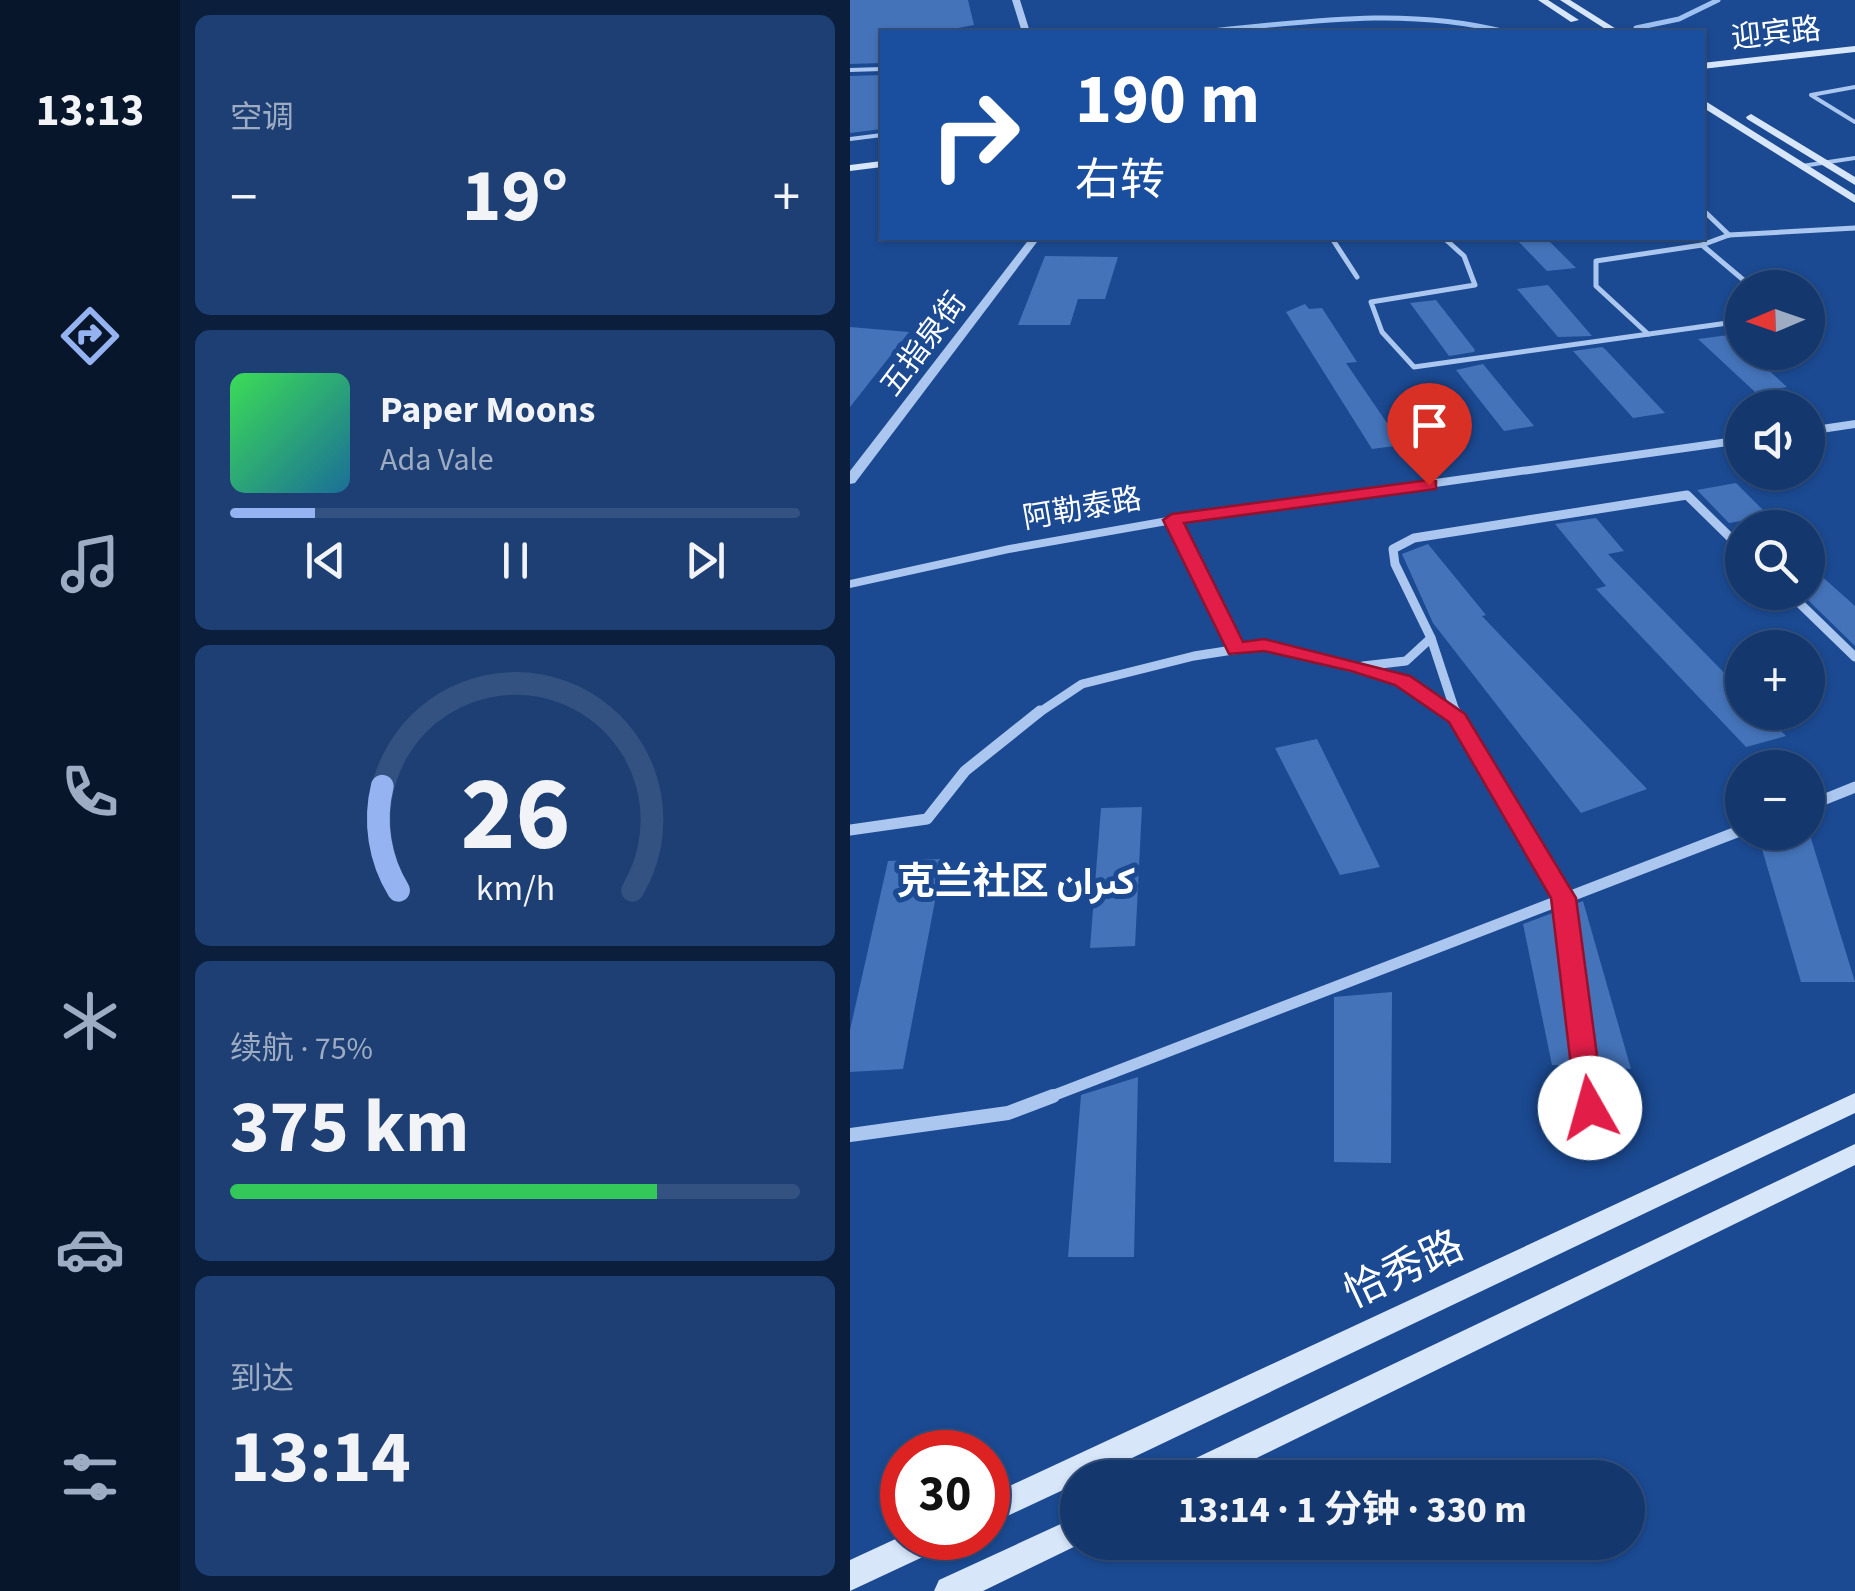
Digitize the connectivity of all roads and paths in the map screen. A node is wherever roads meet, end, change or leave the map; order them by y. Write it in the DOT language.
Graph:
graph roads {
  1 [pos="1016,0"];
  2 [pos="1542,0"];
  3 [pos="1564,0"];
  4 [pos="1025,30"];
  5 [pos="1591,30"];
  6 [pos="1613,30"];
  7 [pos="1855,49"];
  8 [pos="1855,57"];
  9 [pos="880,69"];
  10 [pos="850,70"];
  11 [pos="1705,70"];
  12 [pos="1705,70"];
  13 [pos="1855,87"];
  14 [pos="1705,88"];
  15 [pos="1705,104"];
  16 [pos="1855,122"];
  17 [pos="880,136"];
  18 [pos="850,138"];
  19 [pos="1855,158"];
  20 [pos="880,161"];
  21 [pos="1824,162"];
  22 [pos="850,164"];
  23 [pos="1802,166"];
  24 [pos="1855,182"];
  25 [pos="1855,200"];
  26 [pos="1705,212"];
  27 [pos="1855,228"];
  28 [pos="1729,235"];
  29 [pos="1033,240"];
  30 [pos="1333,240"];
  31 [pos="1446,240"];
  32 [pos="1702,245"];
  33 [pos="1731,270"];
  34 [pos="1357,276"];
  35 [pos="1725,323"];
  36 [pos="1648,334"];
  37 [pos="1855,424"];
  38 [pos="1825,428"];
  39 [pos="1725,442"];
  40 [pos="850,480"];
  41 [pos="1172,520"];
  42 [pos="1725,532"];
  43 [pos="850,584"];
  44 [pos="1807,610"];
  45 [pos="1431,638"];
  46 [pos="1236,649"];
  47 [pos="1855,657"];
  48 [pos="1357,666"];
  49 [pos="1458,718"];
  50 [pos="1855,788"];
  51 [pos="1825,799"];
  52 [pos="850,830"];
  53 [pos="1725,836"];
  54 [pos="1564,898"];
  55 [pos="1855,1102"];
  56 [pos="1590,1108"];
  57 [pos="850,1136"];
  58 [pos="1855,1154"];
  59 [pos="1222,1460"];
  60 [pos="1010,1501"];
  61 [pos="1060,1539"];
  62 [pos="884,1560"];
  63 [pos="850,1576"];
  64 [pos="950,1591"];
  1 -- 4 [label="street"];
  2 -- 5 [label="main road"];
  3 -- 6 [label="main road"];
  7 -- 11 [label="main road, 迎宾路"];
  8 -- 12 [label="main road, 迎宾路"];
  9 -- 10 [label="lane"];
  13 -- 16 [label="lane"];
  14 -- 21 [label="main road"];
  15 -- 23 [label="main road"];
  17 -- 18 [label="lane"];
  19 -- 21 [label="lane"];
  20 -- 22 [label="main road"];
  21 -- 23 [label="lane"];
  21 -- 24 [label="main road"];
  23 -- 25 [label="main road"];
  26 -- 28 [label="lane"];
  27 -- 28 [label="lane"];
  28 -- 32 [label="lane"];
  29 -- 40 [label="street, 五指泉街"];
  30 -- 34 [label="lane"];
  31 -- 36 [label="lane"];
  32 -- 33 [label="lane"];
  32 -- 36 [label="lane"];
  35 -- 36 [label="lane"];
  37 -- 38 [label="street"];
  39 -- 41 [label="street, 阿勒泰路"];
  41 -- 43 [label="street, 阿勒泰路"];
  41 -- 46 [label="street"];
  42 -- 45 [label="street"];
  44 -- 47 [label="street"];
  45 -- 48 [label="street"];
  45 -- 49 [label="street"];
  46 -- 48 [label="street"];
  46 -- 52 [label="street"];
  48 -- 49 [label="street"];
  49 -- 54 [label="street"];
  50 -- 51 [label="street"];
  53 -- 54 [label="street"];
  54 -- 56 [label="street"];
  54 -- 57 [label="street"];
  55 -- 60 [label="main road, 恰秀路"];
  58 -- 59 [label="main road"];
  61 -- 64 [label="main road"];
  62 -- 63 [label="main road"];
}
